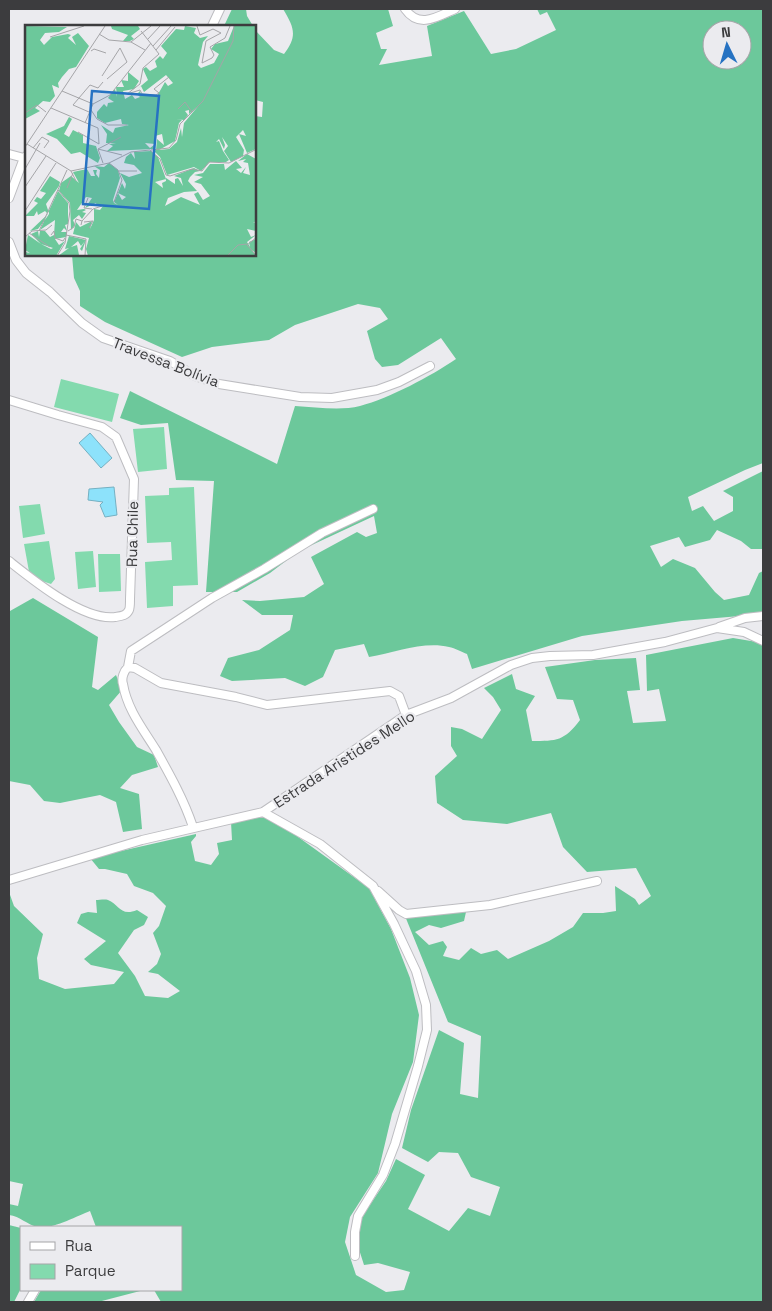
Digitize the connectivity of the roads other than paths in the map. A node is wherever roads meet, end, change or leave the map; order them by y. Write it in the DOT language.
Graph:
graph roads {
  1 [pos="220,9"];
  2 [pos="406,9"];
  3 [pos="455,9"];
  4 [pos="212,25"];
  5 [pos="9,154"];
  6 [pos="25,157"];
  7 [pos="9,198"];
  8 [pos="9,242"];
  9 [pos="9,256"];
  10 [pos="16,260"];
  11 [pos="430,366"];
  12 [pos="9,400"];
  13 [pos="373,509"];
  14 [pos="9,561"];
  15 [pos="763,616"];
  16 [pos="717,628"];
  17 [pos="763,641"];
  18 [pos="128,667"];
  19 [pos="406,715"];
  20 [pos="263,812"];
  21 [pos="194,827"];
  22 [pos="9,880"];
  23 [pos="597,881"];
  24 [pos="373,886"];
  25 [pos="355,1256"];
  26 [pos="34,1291"];
  27 [pos="28,1302"];
  1 -- 4 [label="street"];
  2 -- 3 [label="street"];
  5 -- 6 [label="street"];
  6 -- 7 [label="street"];
  8 -- 10 [label="street, Travessa Bolívia"];
  9 -- 10 [label="street, Travessa Bolívia"];
  10 -- 11 [label="street, Travessa Bolívia"];
  12 -- 14 [label="street, Rua Chile"];
  13 -- 18 [label="street"];
  15 -- 16 [label="street"];
  16 -- 17 [label="street, Estrada Aristides Mello"];
  16 -- 19 [label="street, Estrada Aristides Mello"];
  18 -- 19 [label="street"];
  18 -- 21 [label="street"];
  19 -- 20 [label="street, Estrada Aristides Mello"];
  20 -- 21 [label="street, Estrada Aristides Mello"];
  20 -- 24 [label="street"];
  21 -- 22 [label="street, Estrada Aristides Mello"];
  23 -- 24 [label="street"];
  24 -- 25 [label="street"];
  26 -- 27 [label="street"];
}
